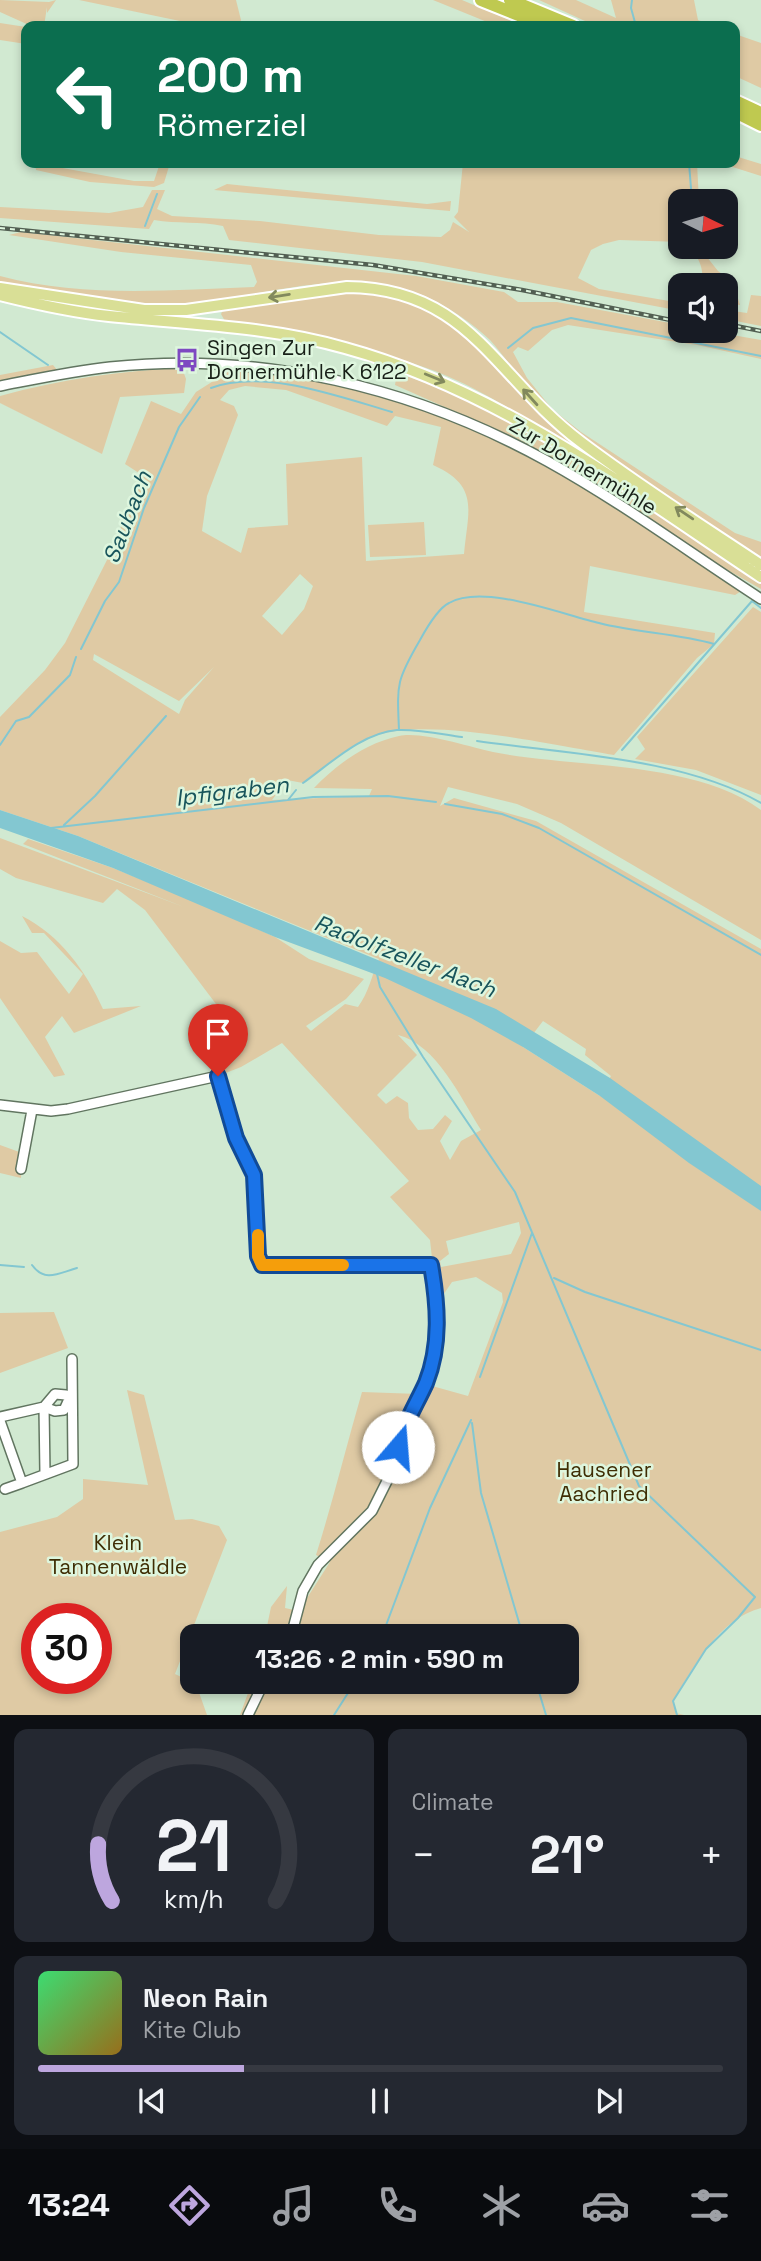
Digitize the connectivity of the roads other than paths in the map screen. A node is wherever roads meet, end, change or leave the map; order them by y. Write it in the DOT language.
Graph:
graph roads {
  1 [pos="481,0"];
  2 [pos="510,0"];
  3 [pos="534,21"];
  4 [pos="561,21"];
  5 [pos="740,104"];
  6 [pos="740,114"];
  7 [pos="761,114"];
  8 [pos="761,125"];
  9 [pos="0,288"];
  10 [pos="0,295"];
  11 [pos="0,386"];
  12 [pos="761,565"];
  13 [pos="761,577"];
  14 [pos="761,599"];
  15 [pos="0,1105"];
  16 [pos="32,1110"];
  17 [pos="21,1169"];
  18 [pos="72,1359"];
  19 [pos="44,1407"];
  20 [pos="70,1407"];
  21 [pos="0,1419"];
  22 [pos="45,1474"];
  23 [pos="22,1482"];
  24 [pos="5,1489"];
  25 [pos="294,1624"];
  26 [pos="258,1694"];
  27 [pos="248,1715"];
  1 -- 3 [label="highway"];
  2 -- 4 [label="highway"];
  5 -- 7 [label="highway"];
  6 -- 8 [label="highway"];
  12 -- 9 [label="main road, one-way"];
  10 -- 13 [label="main road, one-way"];
  11 -- 14 [label="street, Zur Dornermühle"];
  15 -- 16 [label="street"];
  16 -- 17 [label="street"];
  16 -- 25 [label="street"];
  18 -- 20 [label="street"];
  19 -- 20 [label="street"];
  19 -- 20 [label="street"];
  19 -- 21 [label="street"];
  19 -- 22 [label="street"];
  20 -- 22 [label="street"];
  21 -- 23 [label="street"];
  22 -- 23 [label="street"];
  23 -- 24 [label="street"];
  26 -- 27 [label="street"];
}
